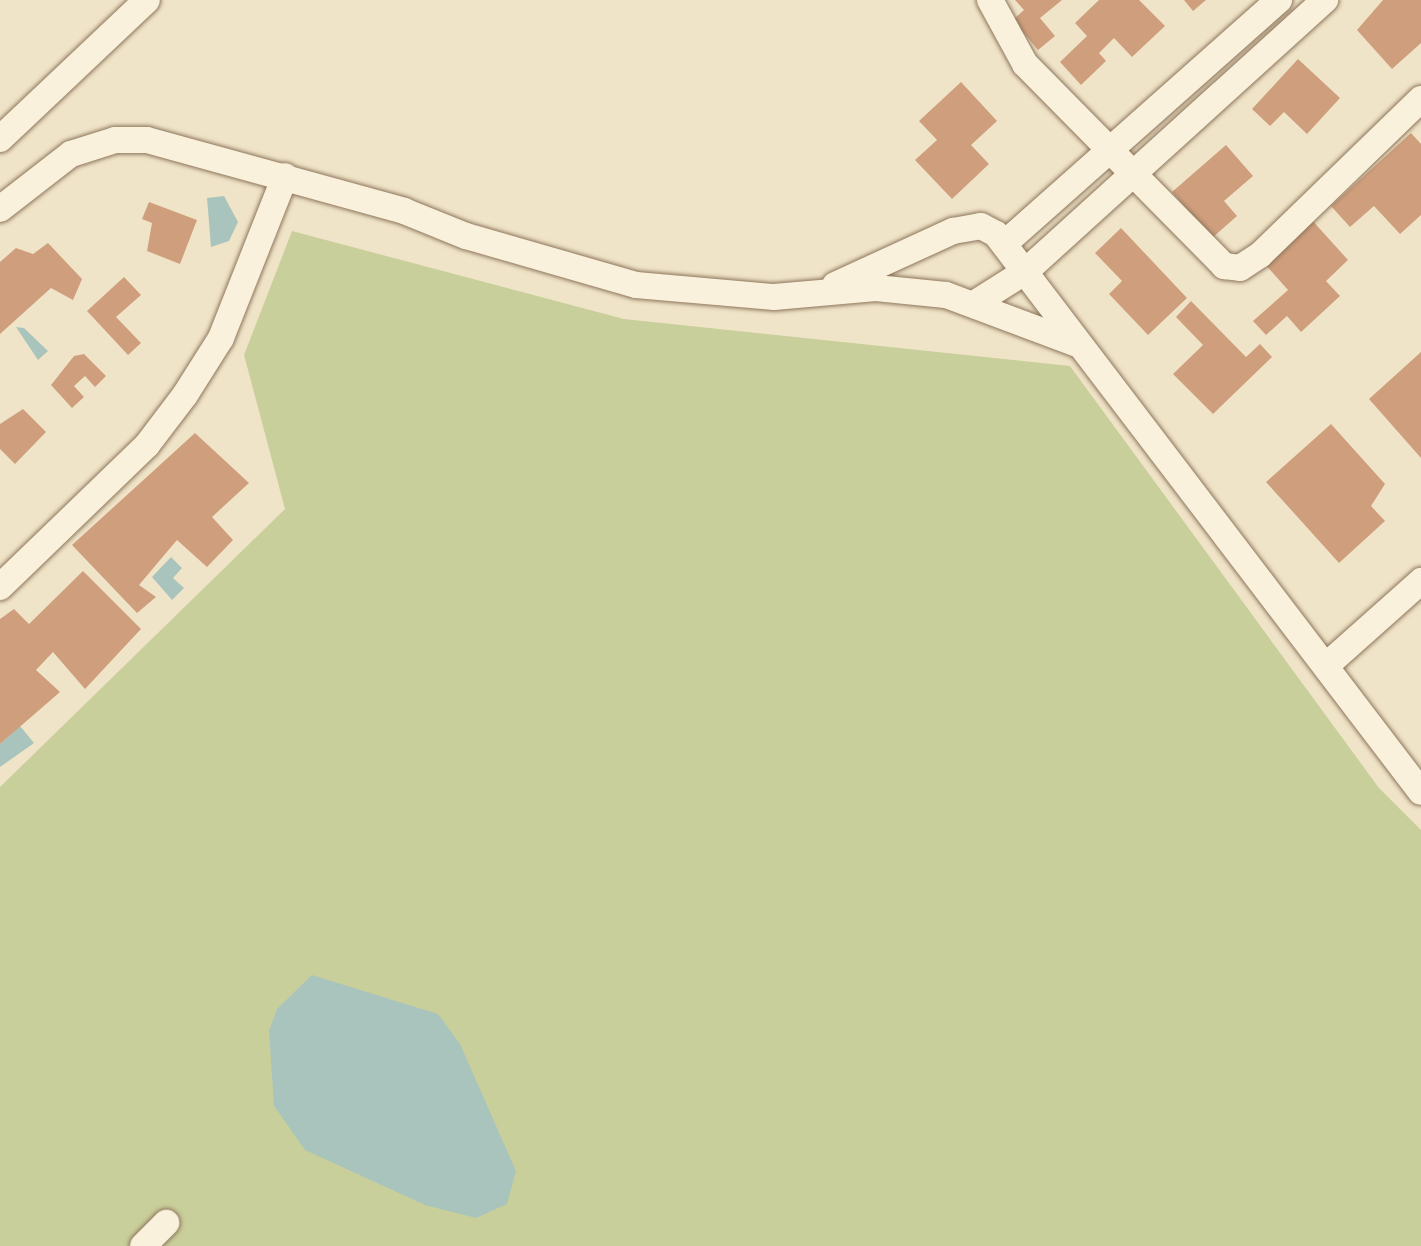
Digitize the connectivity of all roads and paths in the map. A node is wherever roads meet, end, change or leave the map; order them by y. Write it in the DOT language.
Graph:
graph roads {
  1 [pos="147,0"];
  2 [pos="990,0"];
  3 [pos="1279,0"];
  4 [pos="1325,0"];
  5 [pos="1421,99"];
  6 [pos="0,139"];
  7 [pos="1110,150"];
  8 [pos="1133,174"];
  9 [pos="285,176"];
  10 [pos="0,209"];
  11 [pos="1004,244"];
  12 [pos="1026,271"];
  13 [pos="823,291"];
  14 [pos="977,302"];
  15 [pos="1077,344"];
  16 [pos="1421,581"];
  17 [pos="0,587"];
  18 [pos="1328,664"];
  19 [pos="1421,792"];
  20 [pos="166,1223"];
  21 [pos="143,1246"];
  1 -- 6 [label="street"];
  2 -- 7 [label="street"];
  3 -- 7 [label="street"];
  4 -- 8 [label="street"];
  5 -- 8 [label="street"];
  7 -- 8 [label="street"];
  7 -- 11 [label="street"];
  8 -- 12 [label="street"];
  9 -- 10 [label="street"];
  9 -- 13 [label="street"];
  9 -- 17 [label="street"];
  11 -- 12 [label="street"];
  11 -- 13 [label="street"];
  12 -- 14 [label="street"];
  12 -- 15 [label="street"];
  13 -- 14 [label="street"];
  14 -- 15 [label="street"];
  15 -- 18 [label="street"];
  16 -- 18 [label="street"];
  18 -- 19 [label="street"];
  20 -- 21 [label="street"];
}
